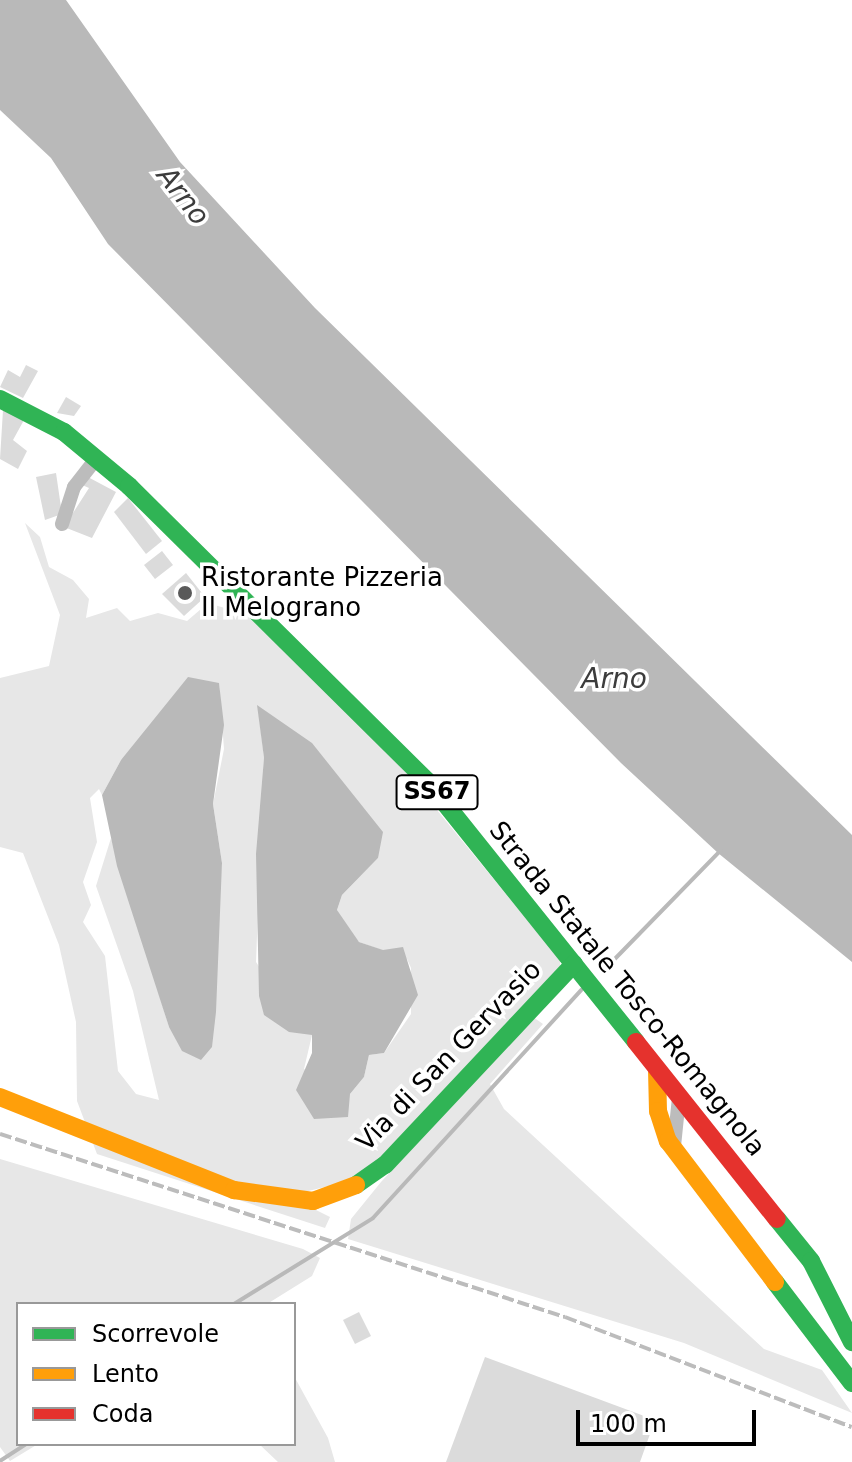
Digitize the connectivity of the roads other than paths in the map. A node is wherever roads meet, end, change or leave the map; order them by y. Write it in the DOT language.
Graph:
graph roads {
  1 [pos="0,399"];
  2 [pos="97,458"];
  3 [pos="62,524"];
  4 [pos="574,964"];
  5 [pos="657,1070"];
  6 [pos="0,1097"];
  7 [pos="681,1098"];
  8 [pos="658,1111"];
  9 [pos="675,1124"];
  10 [pos="702,1125"];
  11 [pos="675,1149"];
  12 [pos="852,1342"];
  13 [pos="852,1383"];
  1 -- 2 [label="main road, Strada Statale Tosco-Romagnola"];
  2 -- 3 [label="street"];
  2 -- 4 [label="main road, Strada Statale Tosco-Romagnola / SS67"];
  4 -- 5 [label="main road, Strada Statale Tosco-Romagnola / SS67"];
  4 -- 6 [label="main road, Via di San Gervasio"];
  5 -- 7 [label="main road, Strada Statale Tosco-Romagnola / SS67"];
  5 -- 8 [label="main road"];
  7 -- 8 [label="street"];
  7 -- 9 [label="street"];
  7 -- 10 [label="main road, Strada Statale Tosco-Romagnola / SS67"];
  8 -- 11 [label="main road"];
  9 -- 10 [label="street"];
  9 -- 11 [label="street"];
  10 -- 12 [label="main road, Strada Statale Tosco-Romagnola / SS67"];
  11 -- 13 [label="main road"];
}
